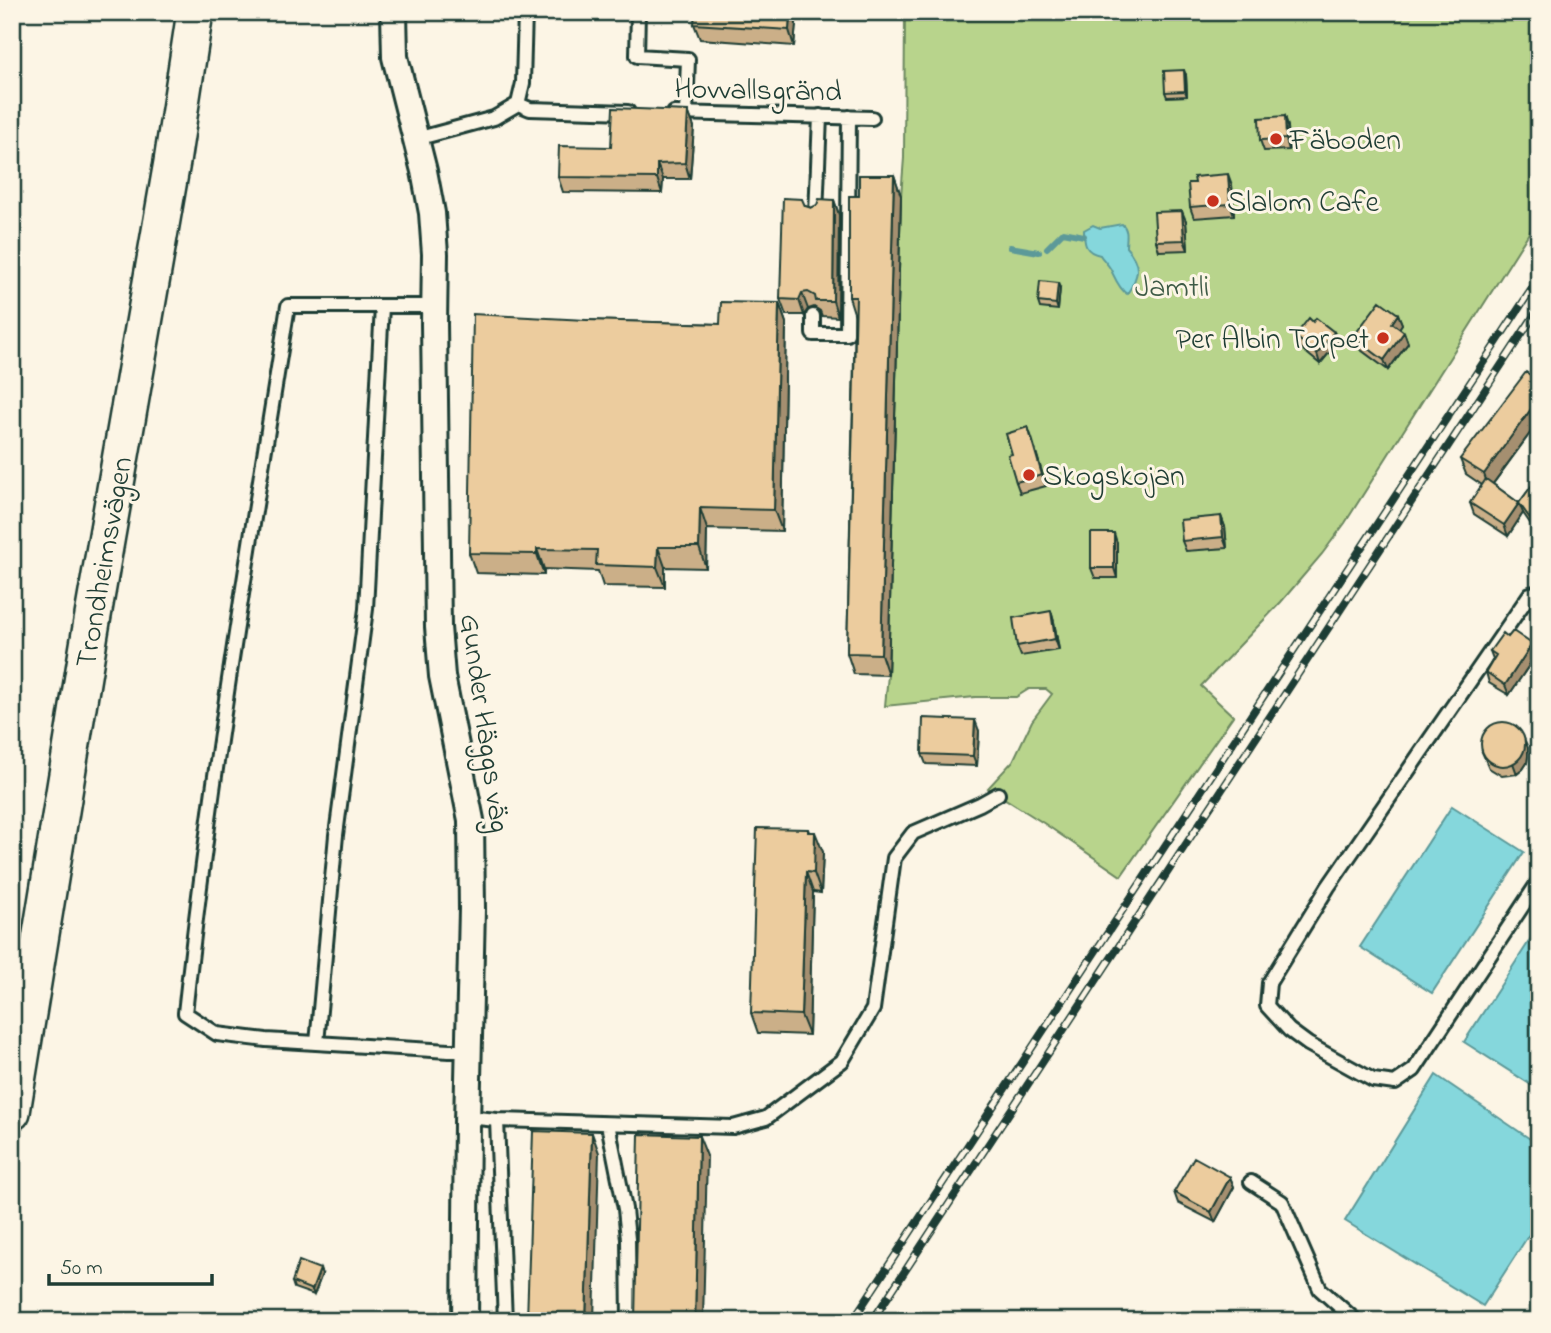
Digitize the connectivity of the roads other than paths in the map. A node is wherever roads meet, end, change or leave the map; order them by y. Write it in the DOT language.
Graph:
graph roads {
  1 [pos="195,12"];
  2 [pos="394,12"];
  3 [pos="525,12"];
  4 [pos="638,12"];
  5 [pos="517,104"];
  6 [pos="686,114"];
  7 [pos="820,116"];
  8 [pos="849,117"];
  9 [pos="872,118"];
  10 [pos="416,139"];
  11 [pos="816,215"];
  12 [pos="382,306"];
  13 [pos="435,306"];
  14 [pos="813,316"];
  15 [pos="1539,592"];
  16 [pos="998,794"];
  17 [pos="1539,881"];
  18 [pos="317,1043"];
  19 [pos="469,1051"];
  20 [pos="12,1112"];
  21 [pos="467,1117"];
  22 [pos="497,1120"];
  23 [pos="608,1124"];
  24 [pos="1251,1182"];
  25 [pos="465,1321"];
  26 [pos="505,1321"];
  27 [pos="629,1321"];
  28 [pos="1356,1321"];
  1 -- 20 [label="main road, Trondheimsvägen"];
  2 -- 10 [label="street, Gunder Häggs väg"];
  3 -- 5 [label="lane"];
  4 -- 6 [label="lane"];
  5 -- 6 [label="lane, Hovvallsgränd"];
  5 -- 10 [label="lane"];
  6 -- 7 [label="lane, Hovvallsgränd"];
  7 -- 8 [label="lane, Hovvallsgränd"];
  7 -- 11 [label="lane"];
  8 -- 9 [label="lane, Hovvallsgränd"];
  8 -- 14 [label="lane"];
  10 -- 13 [label="street, Gunder Häggs väg"];
  12 -- 13 [label="lane"];
  12 -- 18 [label="lane"];
  12 -- 18 [label="lane"];
  13 -- 19 [label="street, Gunder Häggs väg"];
  15 -- 17 [label="lane"];
  16 -- 23 [label="lane"];
  18 -- 19 [label="lane"];
  19 -- 21 [label="street, Gunder Häggs väg"];
  21 -- 22 [label="lane"];
  21 -- 25 [label="street, Gunder Häggs väg"];
  22 -- 23 [label="lane"];
  22 -- 26 [label="lane"];
  23 -- 27 [label="lane"];
  24 -- 28 [label="lane"];
}
